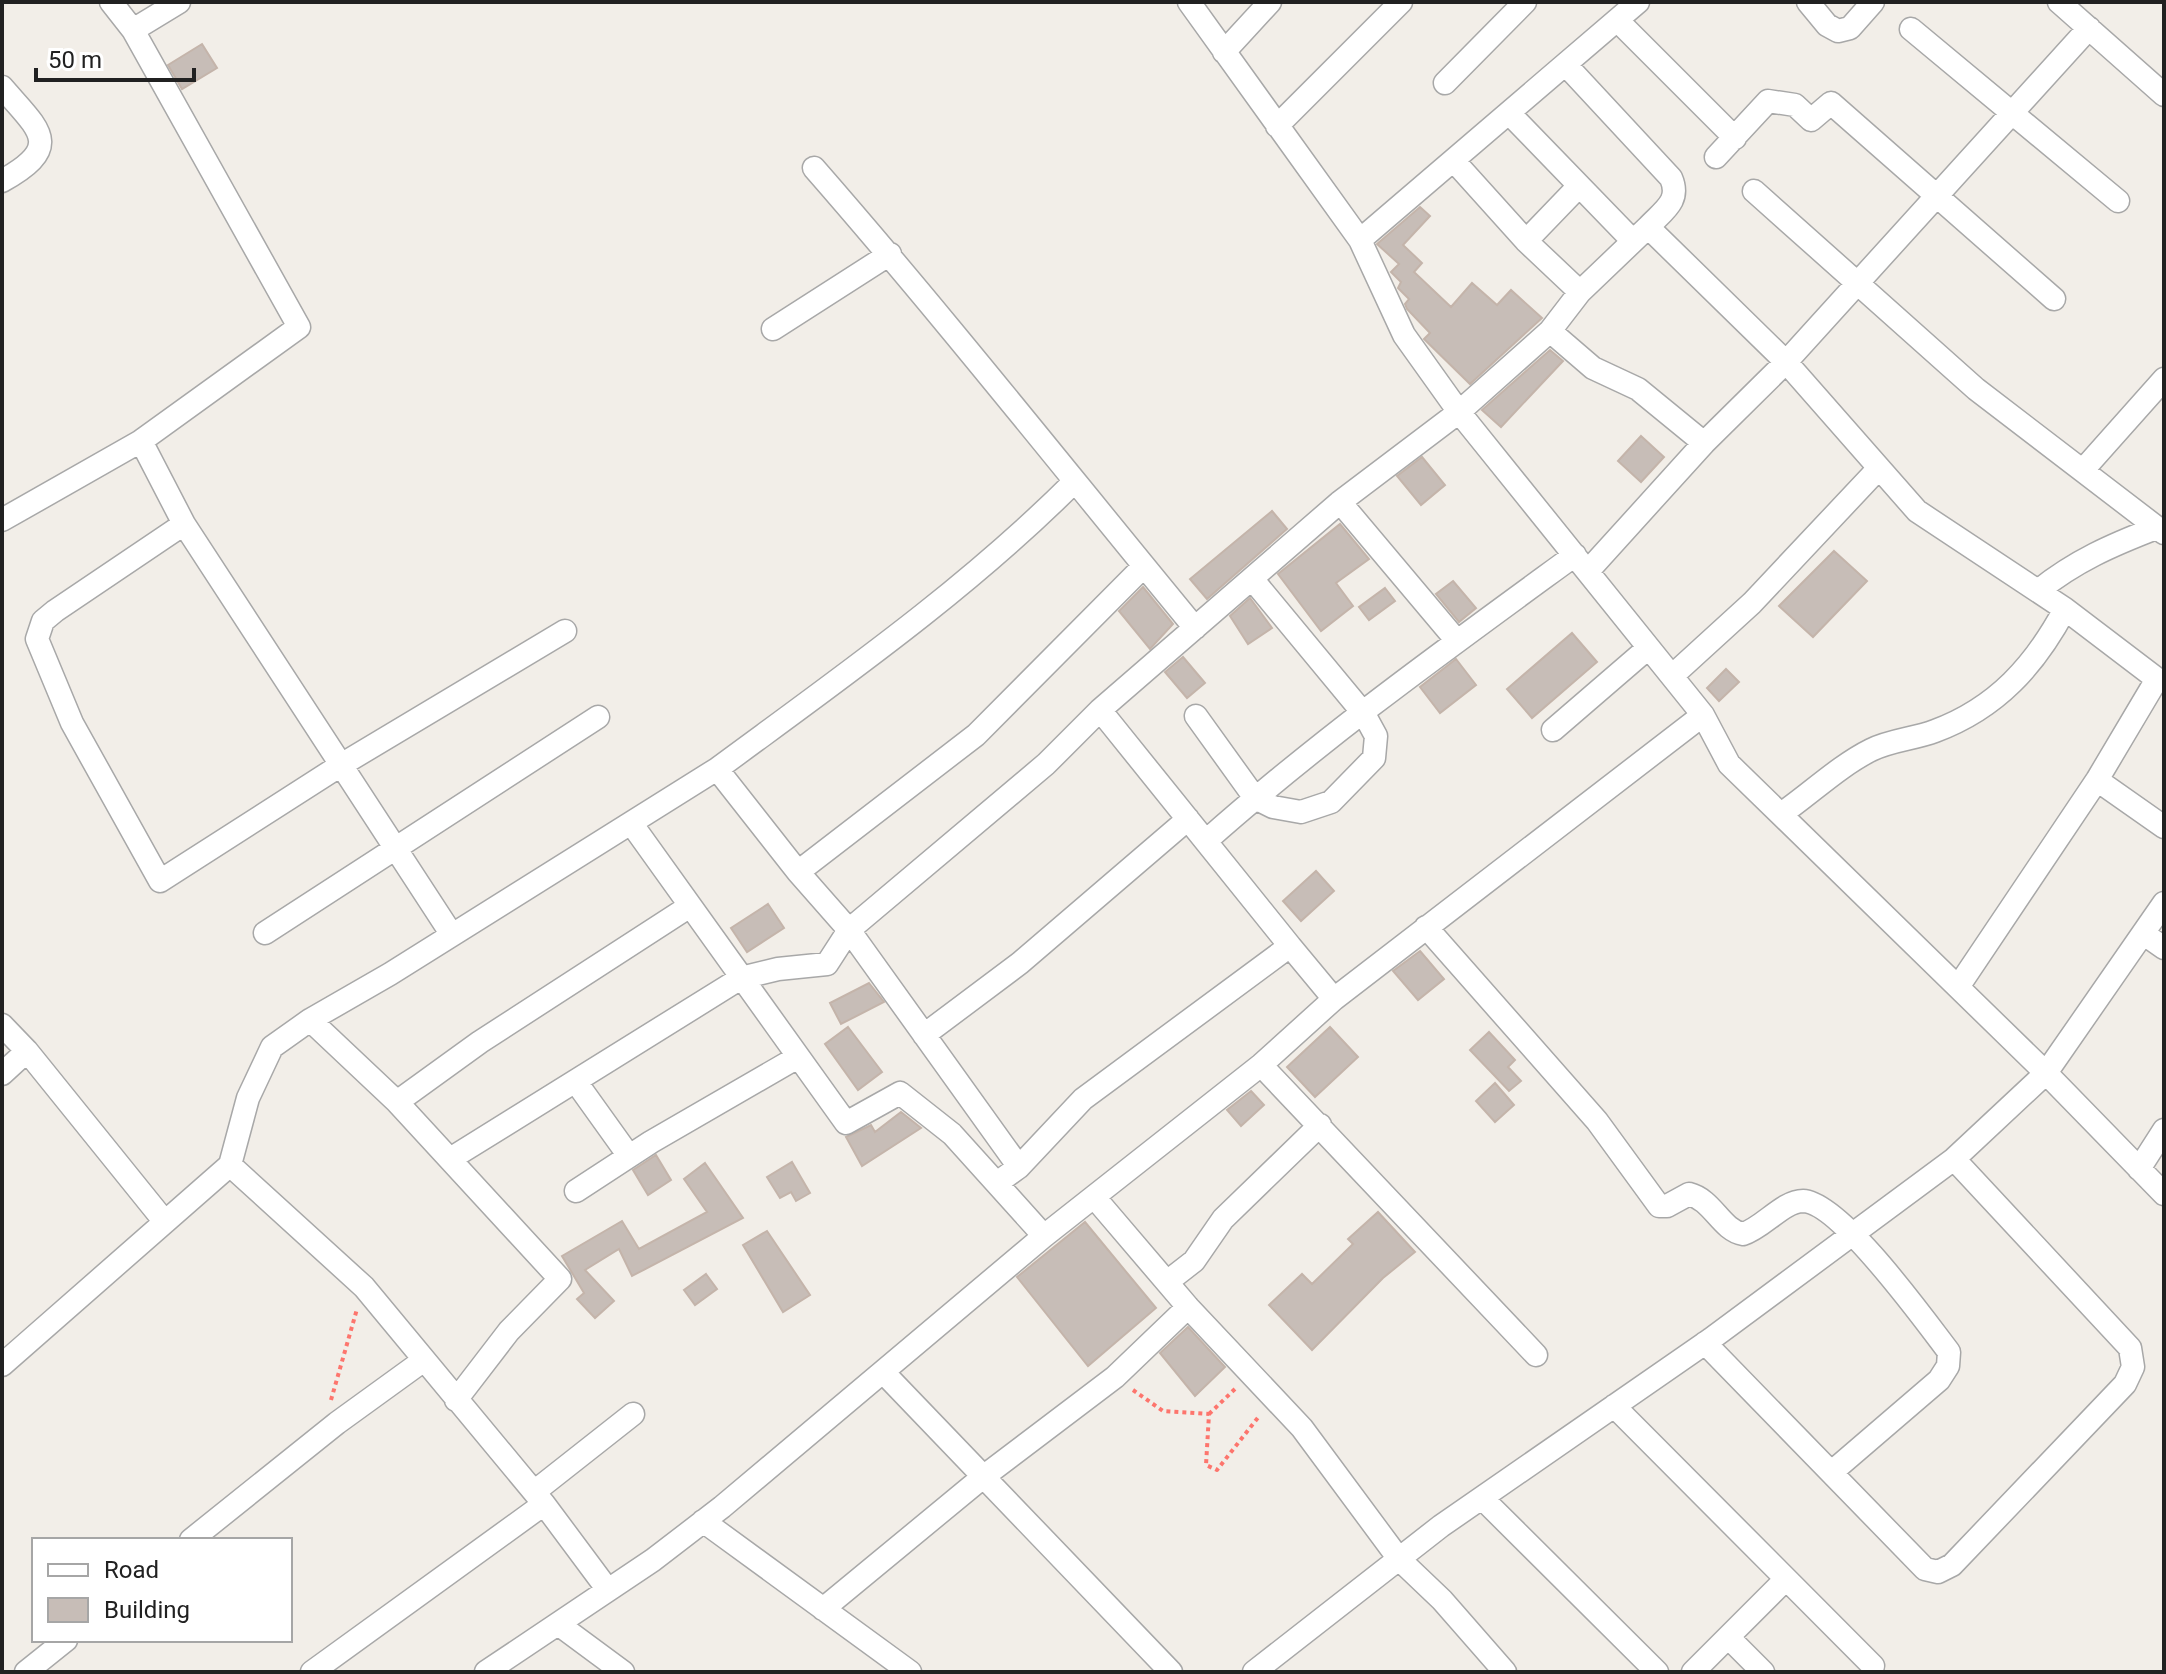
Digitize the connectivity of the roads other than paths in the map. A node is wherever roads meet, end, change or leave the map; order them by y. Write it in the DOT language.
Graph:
graph roads {
  1 [pos="111,2"];
  2 [pos="179,2"];
  3 [pos="1189,2"];
  4 [pos="1270,2"];
  5 [pos="1401,2"];
  6 [pos="1525,2"];
  7 [pos="1638,2"];
  8 [pos="1808,2"];
  9 [pos="1873,2"];
  10 [pos="2059,2"];
  11 [pos="1617,20"];
  12 [pos="2089,28"];
  13 [pos="1911,29"];
  14 [pos="133,30"];
  15 [pos="1224,52"];
  16 [pos="1566,65"];
  17 [pos="1445,83"];
  18 [pos="2,87"];
  19 [pos="2164,95"];
  20 [pos="2011,112"];
  21 [pos="1509,113"];
  22 [pos="1277,126"];
  23 [pos="1735,138"];
  24 [pos="1716,157"];
  25 [pos="1454,161"];
  26 [pos="814,168"];
  27 [pos="2,181"];
  28 [pos="1579,186"];
  29 [pos="1754,191"];
  30 [pos="1936,195"];
  31 [pos="2118,201"];
  32 [pos="1640,233"];
  33 [pos="1360,240"];
  34 [pos="1526,241"];
  35 [pos="890,254"];
  36 [pos="1856,282"];
  37 [pos="1580,292"];
  38 [pos="2054,299"];
  39 [pos="773,329"];
  40 [pos="1550,331"];
  41 [pos="1786,362"];
  42 [pos="2164,379"];
  43 [pos="1459,412"];
  44 [pos="141,441"];
  45 [pos="1704,443"];
  46 [pos="1879,468"];
  47 [pos="2083,470"];
  48 [pos="1073,483"];
  49 [pos="1340,502"];
  50 [pos="2,520"];
  51 [pos="184,524"];
  52 [pos="2160,530"];
  53 [pos="1582,563"];
  54 [pos="1144,566"];
  55 [pos="1253,580"];
  56 [pos="2038,591"];
  57 [pos="2065,609"];
  58 [pos="1195,628"];
  59 [pos="565,631"];
  60 [pos="1457,641"];
  61 [pos="1647,649"];
  62 [pos="1672,676"];
  63 [pos="2162,677"];
  64 [pos="1100,710"];
  65 [pos="1364,714"];
  66 [pos="1703,715"];
  67 [pos="1196,716"];
  68 [pos="598,717"];
  69 [pos="1553,730"];
  70 [pos="341,765"];
  71 [pos="717,769"];
  72 [pos="2097,780"];
  73 [pos="1255,798"];
  74 [pos="1781,814"];
  75 [pos="1188,819"];
  76 [pos="631,823"];
  77 [pos="2164,827"];
  78 [pos="1206,841"];
  79 [pos="395,847"];
  80 [pos="798,872"];
  81 [pos="2164,903"];
  82 [pos="690,906"];
  83 [pos="1426,927"];
  84 [pos="849,930"];
  85 [pos="265,933"];
  86 [pos="2144,934"];
  87 [pos="452,935"];
  88 [pos="1290,946"];
  89 [pos="2164,948"];
  90 [pos="741,978"];
  91 [pos="1958,987"];
  92 [pos="1334,999"];
  93 [pos="310,1020"];
  94 [pos="2,1025"];
  95 [pos="924,1035"];
  96 [pos="27,1051"];
  97 [pos="798,1057"];
  98 [pos="1261,1065"];
  99 [pos="2046,1073"];
  100 [pos="2,1074"];
  101 [pos="576,1082"];
  102 [pos="397,1102"];
  103 [pos="1320,1125"];
  104 [pos="2164,1130"];
  105 [pos="629,1156"];
  106 [pos="450,1159"];
  107 [pos="1954,1159"];
  108 [pos="230,1165"];
  109 [pos="1019,1167"];
  110 [pos="2139,1169"];
  111 [pos="997,1183"];
  112 [pos="576,1191"];
  113 [pos="2164,1194"];
  114 [pos="1095,1198"];
  115 [pos="165,1222"];
  116 [pos="1853,1233"];
  117 [pos="1044,1236"];
  118 [pos="1167,1282"];
  119 [pos="1188,1307"];
  120 [pos="1705,1343"];
  121 [pos="1536,1355"];
  122 [pos="424,1360"];
  123 [pos="2,1365"];
  124 [pos="883,1372"];
  125 [pos="456,1400"];
  126 [pos="1614,1406"];
  127 [pos="633,1414"];
  128 [pos="1833,1471"];
  129 [pos="983,1477"];
  130 [pos="539,1498"];
  131 [pos="1482,1498"];
  132 [pos="703,1521"];
  133 [pos="193,1538"];
  134 [pos="1399,1559"];
  135 [pos="1786,1579"];
  136 [pos="608,1590"];
  137 [pos="823,1609"];
  138 [pos="558,1624"];
  139 [pos="1728,1637"];
  140 [pos="64,1642"];
  141 [pos="1873,1666"];
  142 [pos="1265,1669"];
  143 [pos="26,1672"];
  144 [pos="312,1672"];
  145 [pos="486,1672"];
  146 [pos="623,1672"];
  147 [pos="910,1672"];
  148 [pos="1171,1672"];
  149 [pos="1505,1672"];
  150 [pos="1657,1672"];
  151 [pos="1693,1672"];
  152 [pos="1763,1672"];
  1 -- 14 [label="street"];
  2 -- 14 [label="street"];
  3 -- 15 [label="street"];
  4 -- 15 [label="street"];
  5 -- 22 [label="street"];
  6 -- 17 [label="street"];
  7 -- 11 [label="street"];
  8 -- 9 [label="street"];
  10 -- 12 [label="street"];
  11 -- 16 [label="street"];
  11 -- 23 [label="street"];
  12 -- 19 [label="street"];
  12 -- 20 [label="street"];
  13 -- 20 [label="street"];
  14 -- 44 [label="street"];
  15 -- 22 [label="street"];
  16 -- 21 [label="street"];
  16 -- 32 [label="street"];
  18 -- 27 [label="street"];
  20 -- 30 [label="street"];
  20 -- 31 [label="street"];
  21 -- 25 [label="street"];
  21 -- 28 [label="street"];
  22 -- 33 [label="street"];
  23 -- 24 [label="street"];
  23 -- 30 [label="street"];
  25 -- 33 [label="street"];
  25 -- 34 [label="street"];
  26 -- 35 [label="street"];
  28 -- 32 [label="street"];
  28 -- 34 [label="street"];
  29 -- 36 [label="street"];
  30 -- 36 [label="street"];
  30 -- 38 [label="street"];
  32 -- 37 [label="street"];
  32 -- 41 [label="street"];
  33 -- 43 [label="street"];
  34 -- 37 [label="street"];
  35 -- 39 [label="street"];
  35 -- 48 [label="street"];
  36 -- 41 [label="street"];
  36 -- 47 [label="street"];
  37 -- 40 [label="street"];
  40 -- 43 [label="street"];
  40 -- 45 [label="street"];
  41 -- 45 [label="street"];
  41 -- 46 [label="street"];
  42 -- 47 [label="street"];
  43 -- 49 [label="street"];
  43 -- 53 [label="street"];
  44 -- 50 [label="street"];
  44 -- 51 [label="street"];
  45 -- 53 [label="street"];
  46 -- 56 [label="street"];
  46 -- 62 [label="street"];
  47 -- 52 [label="street"];
  48 -- 54 [label="street"];
  48 -- 71 [label="street"];
  49 -- 55 [label="street"];
  49 -- 60 [label="street"];
  51 -- 70 [label="street"];
  51 -- 70 [label="street"];
  52 -- 56 [label="street"];
  53 -- 60 [label="street"];
  53 -- 61 [label="street"];
  54 -- 58 [label="street"];
  54 -- 80 [label="street"];
  55 -- 58 [label="street"];
  55 -- 65 [label="street"];
  56 -- 57 [label="street"];
  57 -- 63 [label="street"];
  57 -- 74 [label="street"];
  58 -- 64 [label="street"];
  59 -- 70 [label="street"];
  60 -- 65 [label="street"];
  61 -- 62 [label="street"];
  61 -- 69 [label="street"];
  62 -- 66 [label="street"];
  63 -- 72 [label="street"];
  64 -- 75 [label="street"];
  64 -- 84 [label="street"];
  65 -- 73 [label="street"];
  65 -- 73 [label="street"];
  66 -- 74 [label="street"];
  66 -- 83 [label="street"];
  67 -- 73 [label="street"];
  68 -- 79 [label="street"];
  70 -- 79 [label="street"];
  71 -- 76 [label="street"];
  71 -- 80 [label="street"];
  72 -- 77 [label="street"];
  72 -- 91 [label="street"];
  73 -- 78 [label="street"];
  74 -- 91 [label="street"];
  75 -- 78 [label="street"];
  75 -- 95 [label="street"];
  76 -- 82 [label="street"];
  76 -- 87 [label="street"];
  78 -- 88 [label="street"];
  79 -- 85 [label="street"];
  79 -- 87 [label="street"];
  80 -- 84 [label="street"];
  81 -- 86 [label="street"];
  82 -- 90 [label="street"];
  82 -- 102 [label="street"];
  83 -- 92 [label="street"];
  83 -- 116 [label="street"];
  84 -- 90 [label="street"];
  84 -- 95 [label="street"];
  86 -- 89 [label="street"];
  86 -- 99 [label="street"];
  87 -- 93 [label="street"];
  88 -- 92 [label="street"];
  88 -- 109 [label="street"];
  90 -- 97 [label="street"];
  90 -- 101 [label="street"];
  91 -- 99 [label="street"];
  92 -- 98 [label="street"];
  93 -- 102 [label="street"];
  93 -- 108 [label="street"];
  94 -- 96 [label="street"];
  95 -- 109 [label="street"];
  96 -- 100 [label="street"];
  96 -- 115 [label="street"];
  97 -- 105 [label="street"];
  97 -- 111 [label="street"];
  98 -- 103 [label="street"];
  98 -- 114 [label="street"];
  99 -- 107 [label="street"];
  99 -- 110 [label="street"];
  101 -- 105 [label="street"];
  101 -- 106 [label="street"];
  102 -- 106 [label="street"];
  103 -- 118 [label="street"];
  103 -- 121 [label="street"];
  104 -- 110 [label="street"];
  105 -- 112 [label="street"];
  106 -- 125 [label="street"];
  107 -- 116 [label="street"];
  107 -- 128 [label="street"];
  108 -- 115 [label="street"];
  108 -- 122 [label="street"];
  109 -- 111 [label="street"];
  110 -- 113 [label="street"];
  111 -- 117 [label="street"];
  114 -- 117 [label="street"];
  114 -- 118 [label="street"];
  115 -- 123 [label="street"];
  116 -- 120 [label="street"];
  116 -- 128 [label="street"];
  117 -- 124 [label="street"];
  118 -- 119 [label="street"];
  119 -- 129 [label="street"];
  119 -- 134 [label="street"];
  120 -- 126 [label="street"];
  120 -- 128 [label="street"];
  122 -- 125 [label="street"];
  122 -- 133 [label="street"];
  124 -- 129 [label="street"];
  124 -- 132 [label="street"];
  125 -- 130 [label="street"];
  126 -- 131 [label="street"];
  126 -- 135 [label="street"];
  127 -- 130 [label="street"];
  129 -- 137 [label="street"];
  129 -- 148 [label="street"];
  130 -- 136 [label="street"];
  130 -- 144 [label="street"];
  131 -- 134 [label="street"];
  131 -- 150 [label="street"];
  132 -- 136 [label="street"];
  132 -- 137 [label="street"];
  134 -- 142 [label="street"];
  134 -- 149 [label="street"];
  135 -- 139 [label="street"];
  135 -- 141 [label="street"];
  136 -- 138 [label="street"];
  137 -- 147 [label="street"];
  138 -- 145 [label="street"];
  138 -- 146 [label="street"];
  139 -- 151 [label="street"];
  139 -- 152 [label="street"];
  140 -- 143 [label="street"];
}
